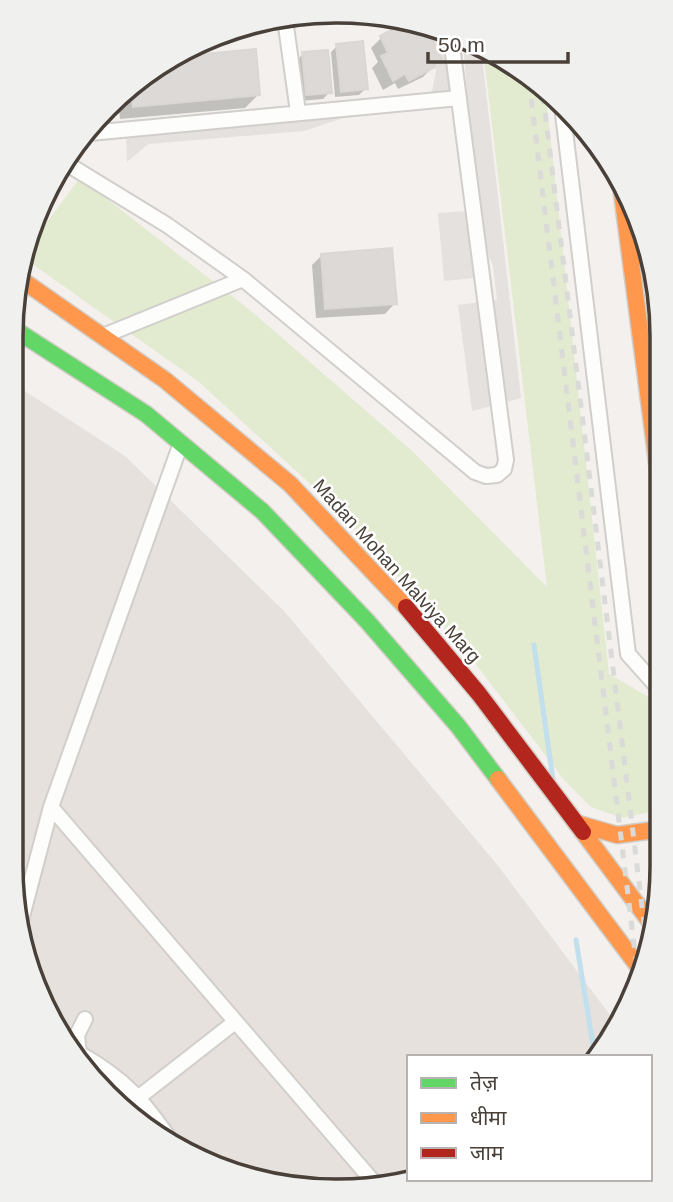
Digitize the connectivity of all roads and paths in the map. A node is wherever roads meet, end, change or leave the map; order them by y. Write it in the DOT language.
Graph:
graph roads {
  1 [pos="286,27"];
  2 [pos="452,45"];
  3 [pos="459,98"];
  4 [pos="298,112"];
  5 [pos="564,121"];
  6 [pos="99,132"];
  7 [pos="73,167"];
  8 [pos="625,213"];
  9 [pos="243,279"];
  10 [pos="28,283"];
  11 [pos="23,335"];
  12 [pos="103,336"];
  13 [pos="650,408"];
  14 [pos="181,443"];
  15 [pos="650,679"];
  16 [pos="51,807"];
  17 [pos="576,824"];
  18 [pos="650,831"];
  19 [pos="25,905"];
  20 [pos="646,916"];
  21 [pos="635,962"];
  22 [pos="85,1019"];
  23 [pos="235,1022"];
  24 [pos="78,1042"];
  25 [pos="91,1060"];
  26 [pos="139,1096"];
  27 [pos="132,1102"];
  28 [pos="158,1123"];
  29 [pos="370,1178"];
  1 -- 4 [label="street"];
  2 -- 3 [label="street"];
  3 -- 4 [label="street"];
  3 -- 9 [label="street"];
  4 -- 6 [label="street"];
  5 -- 15 [label="street"];
  7 -- 9 [label="street"];
  8 -- 13 [label="main road"];
  9 -- 12 [label="street"];
  10 -- 12 [label="main road, Madan Mohan Malviya Marg"];
  11 -- 14 [label="main road"];
  12 -- 17 [label="main road, Madan Mohan Malviya Marg"];
  14 -- 16 [label="street"];
  14 -- 21 [label="main road"];
  16 -- 19 [label="street"];
  16 -- 23 [label="street"];
  17 -- 18 [label="main road"];
  17 -- 20 [label="main road, Madan Mohan Malviya Marg"];
  22 -- 24 [label="street"];
  23 -- 26 [label="street"];
  23 -- 29 [label="street"];
  25 -- 26 [label="street"];
  26 -- 27 [label="street"];
  26 -- 28 [label="street"];
}
